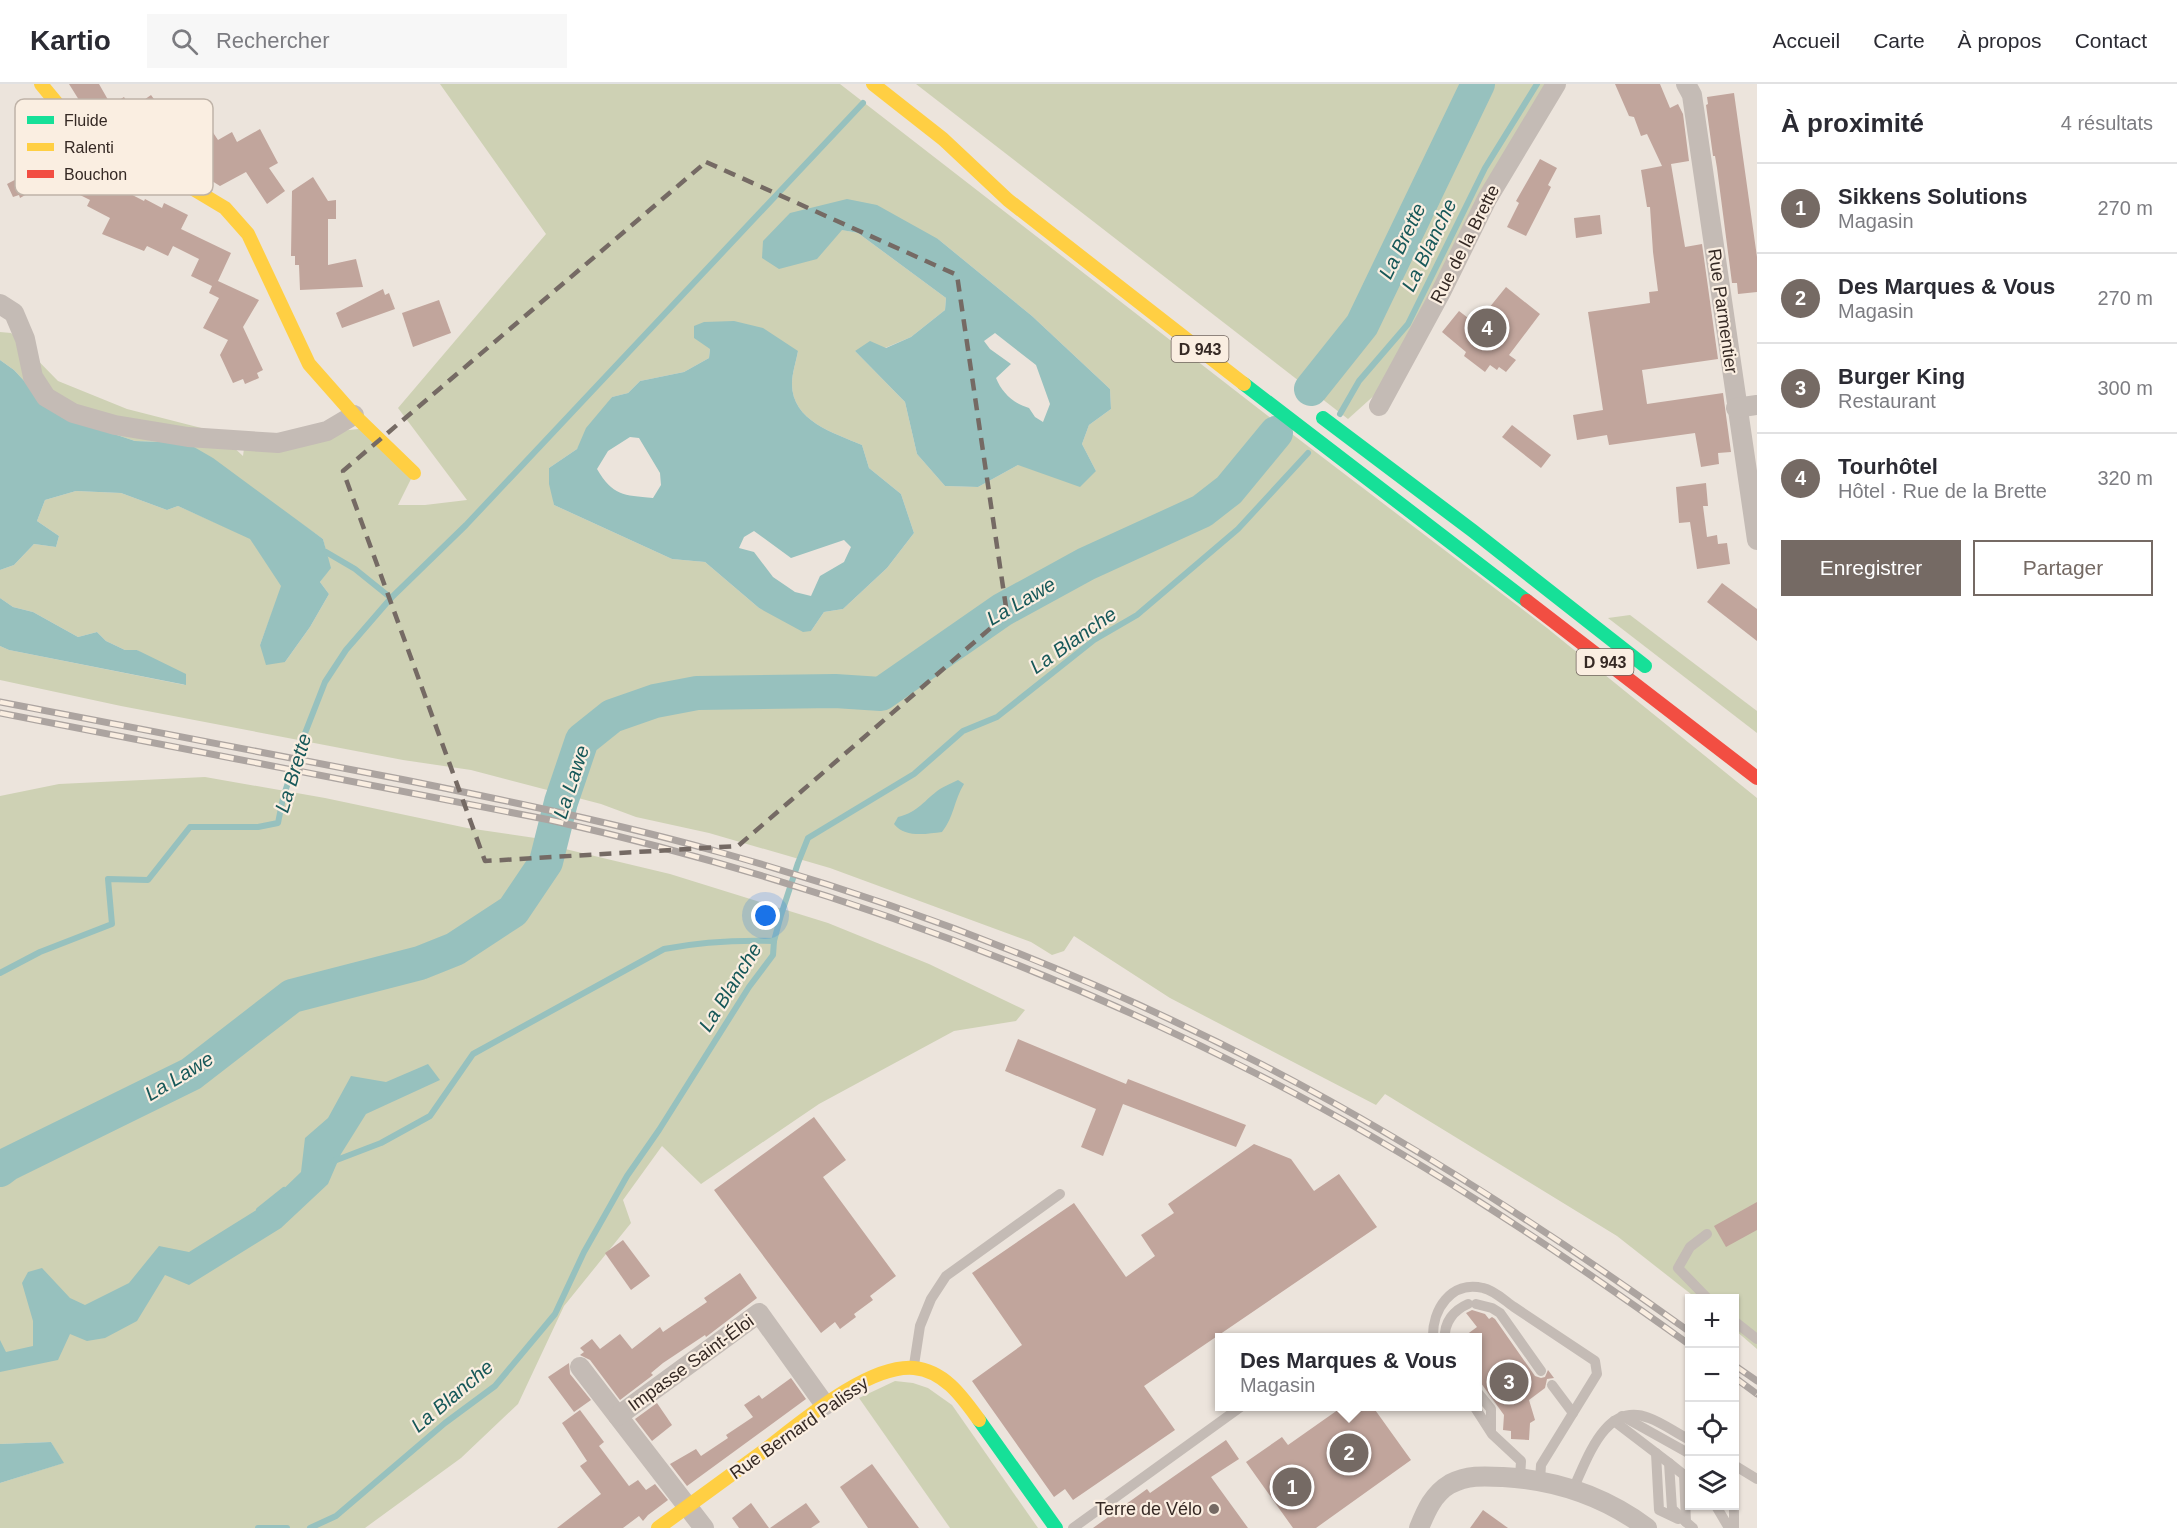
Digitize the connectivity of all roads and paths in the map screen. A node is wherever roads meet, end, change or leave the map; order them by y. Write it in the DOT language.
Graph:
graph roads {
  1 [pos="41,84"];
  2 [pos="873,84"];
  3 [pos="1556,84"];
  4 [pos="1686,84"];
  5 [pos="53,99"];
  6 [pos="943,139"];
  7 [pos="1007,180"];
  8 [pos="203,195"];
  9 [pos="0,304"];
  10 [pos="1757,405"];
  11 [pos="1379,406"];
  12 [pos="1736,408"];
  13 [pos="1310,409"];
  14 [pos="354,415"];
  15 [pos="414,473"];
  16 [pos="1757,540"];
  17 [pos="1656,675"];
  18 [pos="1757,778"];
  19 [pos="1060,1194"];
  20 [pos="1707,1234"];
  21 [pos="1702,1294"];
  22 [pos="1739,1325"];
  23 [pos="1433,1333"];
  24 [pos="1444,1333"];
  25 [pos="1757,1339"];
  26 [pos="580,1367"];
  27 [pos="914,1367"];
  28 [pos="1541,1371"];
  29 [pos="1552,1385"];
  30 [pos="1482,1398"];
  31 [pos="825,1405"];
  32 [pos="1236,1411"];
  33 [pos="1477,1411"];
  34 [pos="1573,1413"];
  35 [pos="618,1416"];
  36 [pos="1618,1419"];
  37 [pos="1491,1431"];
  38 [pos="1685,1438"];
  39 [pos="1685,1452"];
  40 [pos="1656,1453"];
  41 [pos="1739,1469"];
  42 [pos="1530,1479"];
  43 [pos="1757,1479"];
  44 [pos="1573,1489"];
  45 [pos="688,1507"];
  46 [pos="1719,1510"];
  47 [pos="1727,1510"];
  48 [pos="1733,1510"];
  49 [pos="1690,1525"];
  50 [pos="658,1528"];
  51 [pos="704,1528"];
  52 [pos="1056,1528"];
  53 [pos="1073,1528"];
  54 [pos="1419,1528"];
  55 [pos="1647,1528"];
  56 [pos="1731,1528"];
  1 -- 5 [label="main road"];
  2 -- 6 [label="main road, D 943"];
  3 -- 11 [label="street, Rue de la Brette"];
  4 -- 12 [label="street, Rue Parmentier"];
  6 -- 7 [label="main road, D 943"];
  6 -- 18 [label="main road, D 943"];
  8 -- 14 [label="main road"];
  9 -- 14 [label="street"];
  10 -- 12 [label="street"];
  12 -- 16 [label="street, Rue Parmentier"];
  13 -- 17 [label="main road, D 943"];
  14 -- 15 [label="main road"];
  19 -- 27 [label="lane"];
  20 -- 21 [label="lane"];
  22 -- 25 [label="lane"];
  23 -- 34 [label="lane"];
  24 -- 28 [label="lane"];
  26 -- 35 [label="street"];
  27 -- 31 [label="main road, Rue Bernard Palissy"];
  27 -- 52 [label="main road"];
  29 -- 34 [label="lane"];
  30 -- 37 [label="lane"];
  31 -- 35 [label="street, Impasse Saint-Éloi"];
  31 -- 45 [label="main road, Rue Bernard Palissy"];
  32 -- 53 [label="lane"];
  33 -- 37 [label="lane"];
  34 -- 42 [label="lane"];
  35 -- 45 [label="street"];
  36 -- 38 [label="lane"];
  36 -- 39 [label="lane"];
  36 -- 40 [label="lane"];
  36 -- 44 [label="lane"];
  37 -- 42 [label="lane"];
  40 -- 49 [label="lane"];
  40 -- 49 [label="lane"];
  41 -- 43 [label="lane"];
  42 -- 44 [label="street"];
  42 -- 54 [label="street"];
  44 -- 55 [label="street"];
  45 -- 50 [label="main road, Rue Bernard Palissy"];
  45 -- 51 [label="street"];
  46 -- 56 [label="lane"];
  47 -- 56 [label="lane"];
  48 -- 56 [label="lane"];
}
